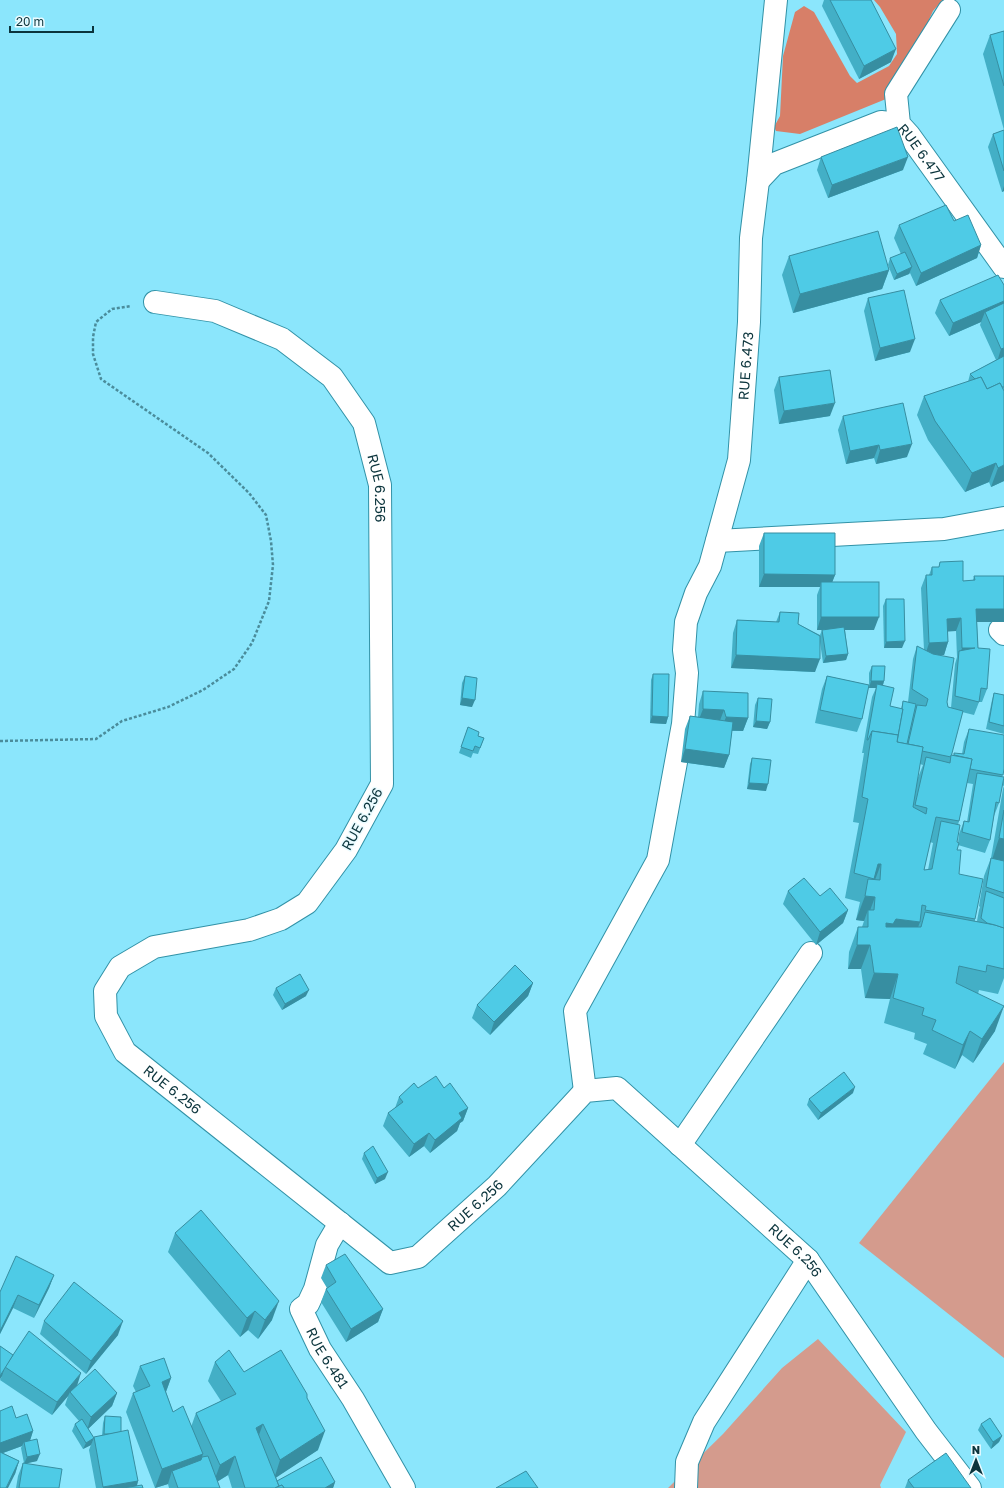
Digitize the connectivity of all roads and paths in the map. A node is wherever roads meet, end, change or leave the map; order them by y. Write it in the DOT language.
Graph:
graph roads {
  1 [pos="776,0"];
  2 [pos="949,10"];
  3 [pos="899,124"];
  4 [pos="758,181"];
  5 [pos="1004,267"];
  6 [pos="154,302"];
  7 [pos="1004,518"];
  8 [pos="717,541"];
  9 [pos="0,741"];
  10 [pos="811,953"];
  11 [pos="586,1091"];
  12 [pos="680,1145"];
  13 [pos="340,1223"];
  14 [pos="808,1260"];
  15 [pos="404,1488"];
  16 [pos="686,1488"];
  17 [pos="970,1488"];
  1 -- 4 [label="street, RUE 6.473"];
  2 -- 3 [label="street, RUE 6.477"];
  3 -- 4 [label="street"];
  3 -- 5 [label="street, RUE 6.477"];
  4 -- 8 [label="street, RUE 6.473"];
  6 -- 9 [label="path"];
  6 -- 13 [label="street, RUE 6.256"];
  7 -- 8 [label="street"];
  8 -- 11 [label="street, RUE 6.473"];
  10 -- 12 [label="street"];
  11 -- 12 [label="street, RUE 6.256"];
  11 -- 13 [label="street, RUE 6.256"];
  12 -- 14 [label="street, RUE 6.256"];
  13 -- 15 [label="street, RUE 6.481"];
  14 -- 16 [label="street"];
  14 -- 17 [label="street, RUE 6.256"];
}
